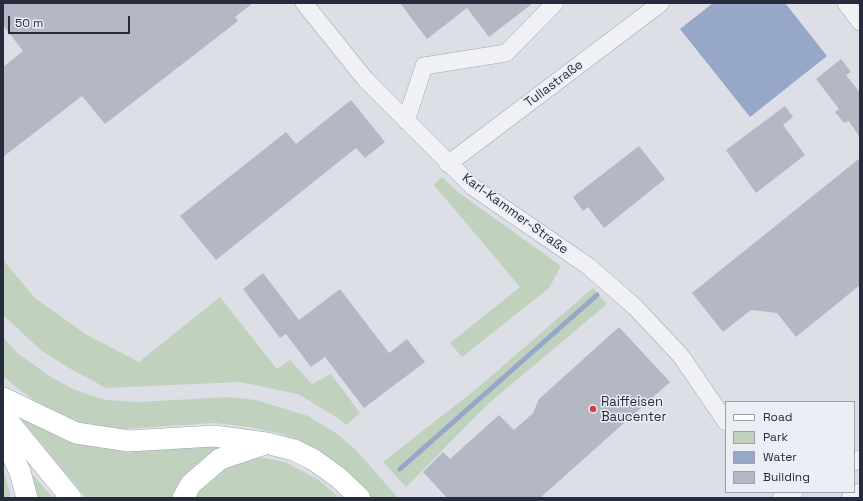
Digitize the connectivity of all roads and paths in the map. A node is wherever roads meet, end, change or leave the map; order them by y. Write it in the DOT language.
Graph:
graph roads {
  1 [pos="304,3"];
  2 [pos="555,3"];
  3 [pos="660,3"];
  4 [pos="846,3"];
  5 [pos="860,22"];
  6 [pos="406,121"];
  7 [pos="448,164"];
  8 [pos="3,398"];
  9 [pos="3,415"];
  10 [pos="725,421"];
  11 [pos="3,435"];
  12 [pos="266,443"];
  13 [pos="860,492"];
  14 [pos="792,493"];
  15 [pos="27,498"];
  16 [pos="71,498"];
  17 [pos="183,498"];
  18 [pos="360,498"];
  19 [pos="782,498"];
  20 [pos="850,498"];
  1 -- 6 [label="street, Karl-Kammer-Straße"];
  2 -- 6 [label="street"];
  3 -- 7 [label="street, Tullastraße"];
  4 -- 5 [label="street"];
  6 -- 7 [label="street, Karl-Kammer-Straße"];
  7 -- 10 [label="street, Karl-Kammer-Straße"];
  8 -- 12 [label="main road"];
  9 -- 16 [label="main road"];
  11 -- 15 [label="main road"];
  12 -- 17 [label="main road"];
  12 -- 18 [label="main road"];
  13 -- 20 [label="street"];
  14 -- 19 [label="street"];
}
